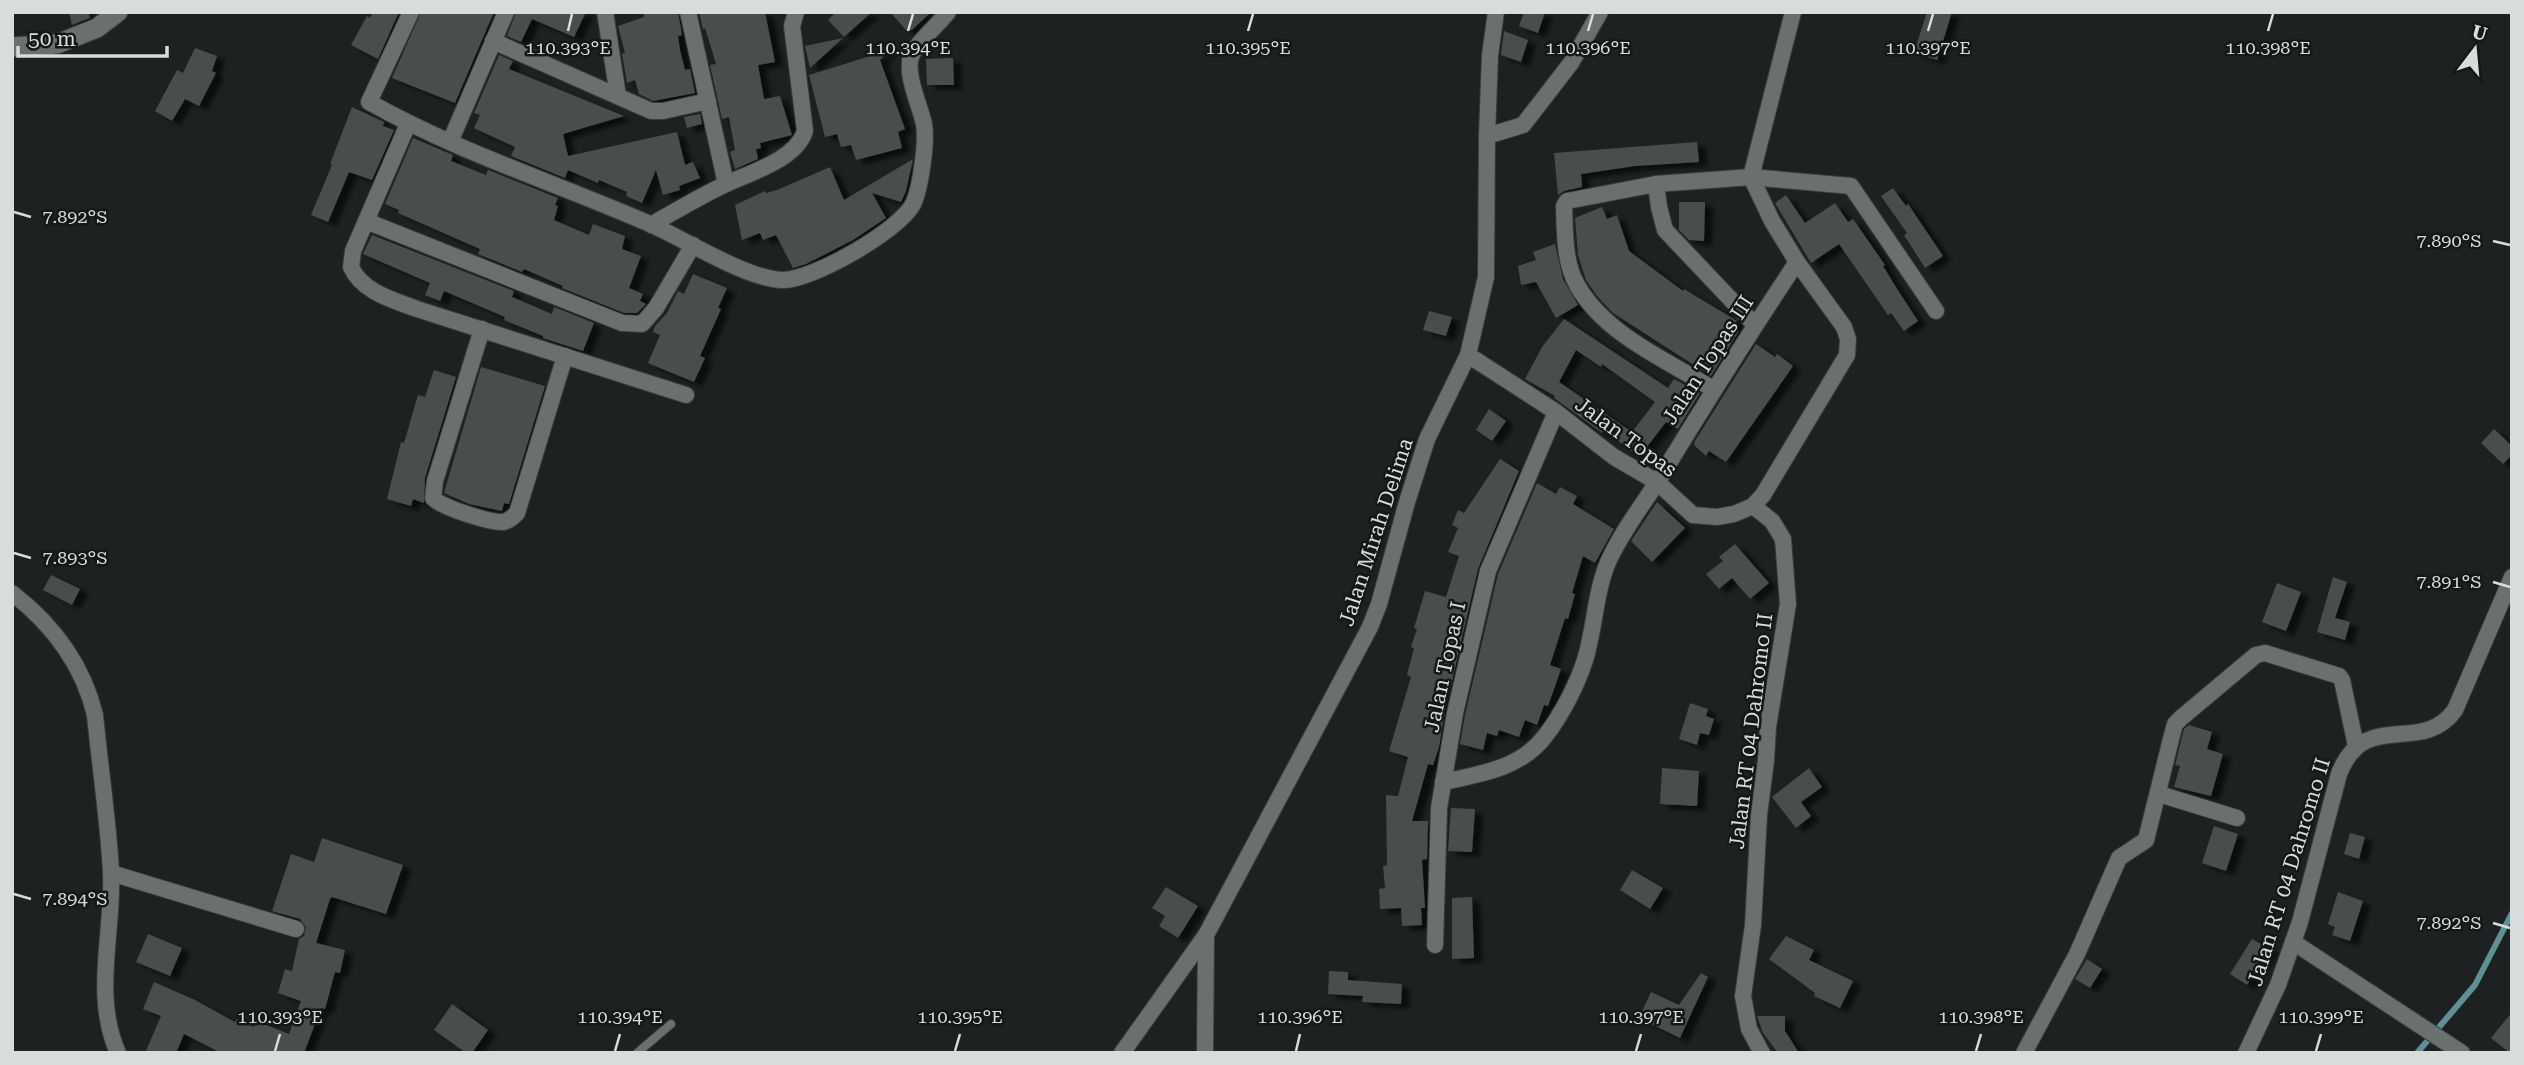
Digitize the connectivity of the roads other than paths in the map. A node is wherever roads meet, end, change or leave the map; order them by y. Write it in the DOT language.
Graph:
graph roads {
  1 [pos="117,12"];
  2 [pos="411,12"];
  3 [pos="506,12"];
  4 [pos="605,12"];
  5 [pos="688,12"];
  6 [pos="796,12"];
  7 [pos="948,12"];
  8 [pos="1496,12"];
  9 [pos="1600,12"];
  10 [pos="1793,12"];
  11 [pos="493,41"];
  12 [pos="12,47"];
  13 [pos="618,96"];
  14 [pos="708,102"];
  15 [pos="408,124"];
  16 [pos="1487,136"];
  17 [pos="450,142"];
  18 [pos="1751,177"];
  19 [pos="726,184"];
  20 [pos="1656,184"];
  21 [pos="366,221"];
  22 [pos="651,225"];
  23 [pos="693,245"];
  24 [pos="1797,262"];
  25 [pos="1936,311"];
  26 [pos="1755,325"];
  27 [pos="482,330"];
  28 [pos="1468,355"];
  29 [pos="565,356"];
  30 [pos="1713,389"];
  31 [pos="686,395"];
  32 [pos="1556,412"];
  33 [pos="1657,482"];
  34 [pos="1758,500"];
  35 [pos="2512,578"];
  36 [pos="12,593"];
  37 [pos="2356,746"];
  38 [pos="1443,782"];
  39 [pos="2159,794"];
  40 [pos="2237,818"];
  41 [pos="111,873"];
  42 [pos="296,929"];
  43 [pos="1206,935"];
  44 [pos="2293,942"];
  45 [pos="1435,945"];
  46 [pos="671,1024"];
  47 [pos="118,1053"];
  48 [pos="637,1053"];
  49 [pos="1122,1053"];
  50 [pos="1205,1053"];
  51 [pos="1762,1053"];
  52 [pos="2024,1053"];
  53 [pos="2246,1053"];
  54 [pos="2462,1053"];
  1 -- 12 [label="street"];
  2 -- 15 [label="street"];
  3 -- 11 [label="street"];
  4 -- 13 [label="street"];
  5 -- 14 [label="street"];
  6 -- 19 [label="street"];
  7 -- 23 [label="street"];
  8 -- 16 [label="street, Jalan Mirah Delima"];
  9 -- 16 [label="street"];
  10 -- 18 [label="street"];
  11 -- 13 [label="street"];
  11 -- 17 [label="street"];
  13 -- 14 [label="street"];
  14 -- 19 [label="street"];
  15 -- 17 [label="street"];
  15 -- 21 [label="street"];
  16 -- 28 [label="street, Jalan Mirah Delima"];
  17 -- 22 [label="street"];
  18 -- 20 [label="street"];
  18 -- 24 [label="street"];
  18 -- 25 [label="street"];
  19 -- 22 [label="street"];
  20 -- 26 [label="street"];
  20 -- 30 [label="street"];
  21 -- 23 [label="street"];
  21 -- 27 [label="street"];
  22 -- 23 [label="street"];
  24 -- 26 [label="street, Jalan Topas III"];
  24 -- 34 [label="street"];
  26 -- 30 [label="street, Jalan Topas III"];
  27 -- 29 [label="street"];
  27 -- 29 [label="street"];
  28 -- 32 [label="street, Jalan Topas"];
  28 -- 43 [label="street, Jalan Mirah Delima"];
  29 -- 31 [label="street"];
  30 -- 33 [label="street, Jalan Topas III"];
  32 -- 33 [label="street, Jalan Topas"];
  32 -- 38 [label="street, Jalan Topas I"];
  33 -- 34 [label="street, Jalan Topas"];
  33 -- 38 [label="street, Jalan Topas III"];
  34 -- 51 [label="street, Jalan RT 04 Dahromo II"];
  35 -- 37 [label="street, Jalan RT 04 Dahromo II"];
  36 -- 41 [label="street"];
  37 -- 39 [label="street"];
  37 -- 44 [label="street, Jalan RT 04 Dahromo II"];
  38 -- 45 [label="street, Jalan Topas I"];
  39 -- 40 [label="street"];
  39 -- 52 [label="street"];
  41 -- 42 [label="street"];
  41 -- 47 [label="street"];
  43 -- 49 [label="street, Jalan Mirah Delima"];
  43 -- 50 [label="street"];
  44 -- 53 [label="street, Jalan RT 04 Dahromo II"];
  44 -- 54 [label="street"];
  46 -- 48 [label="lane"];
}
